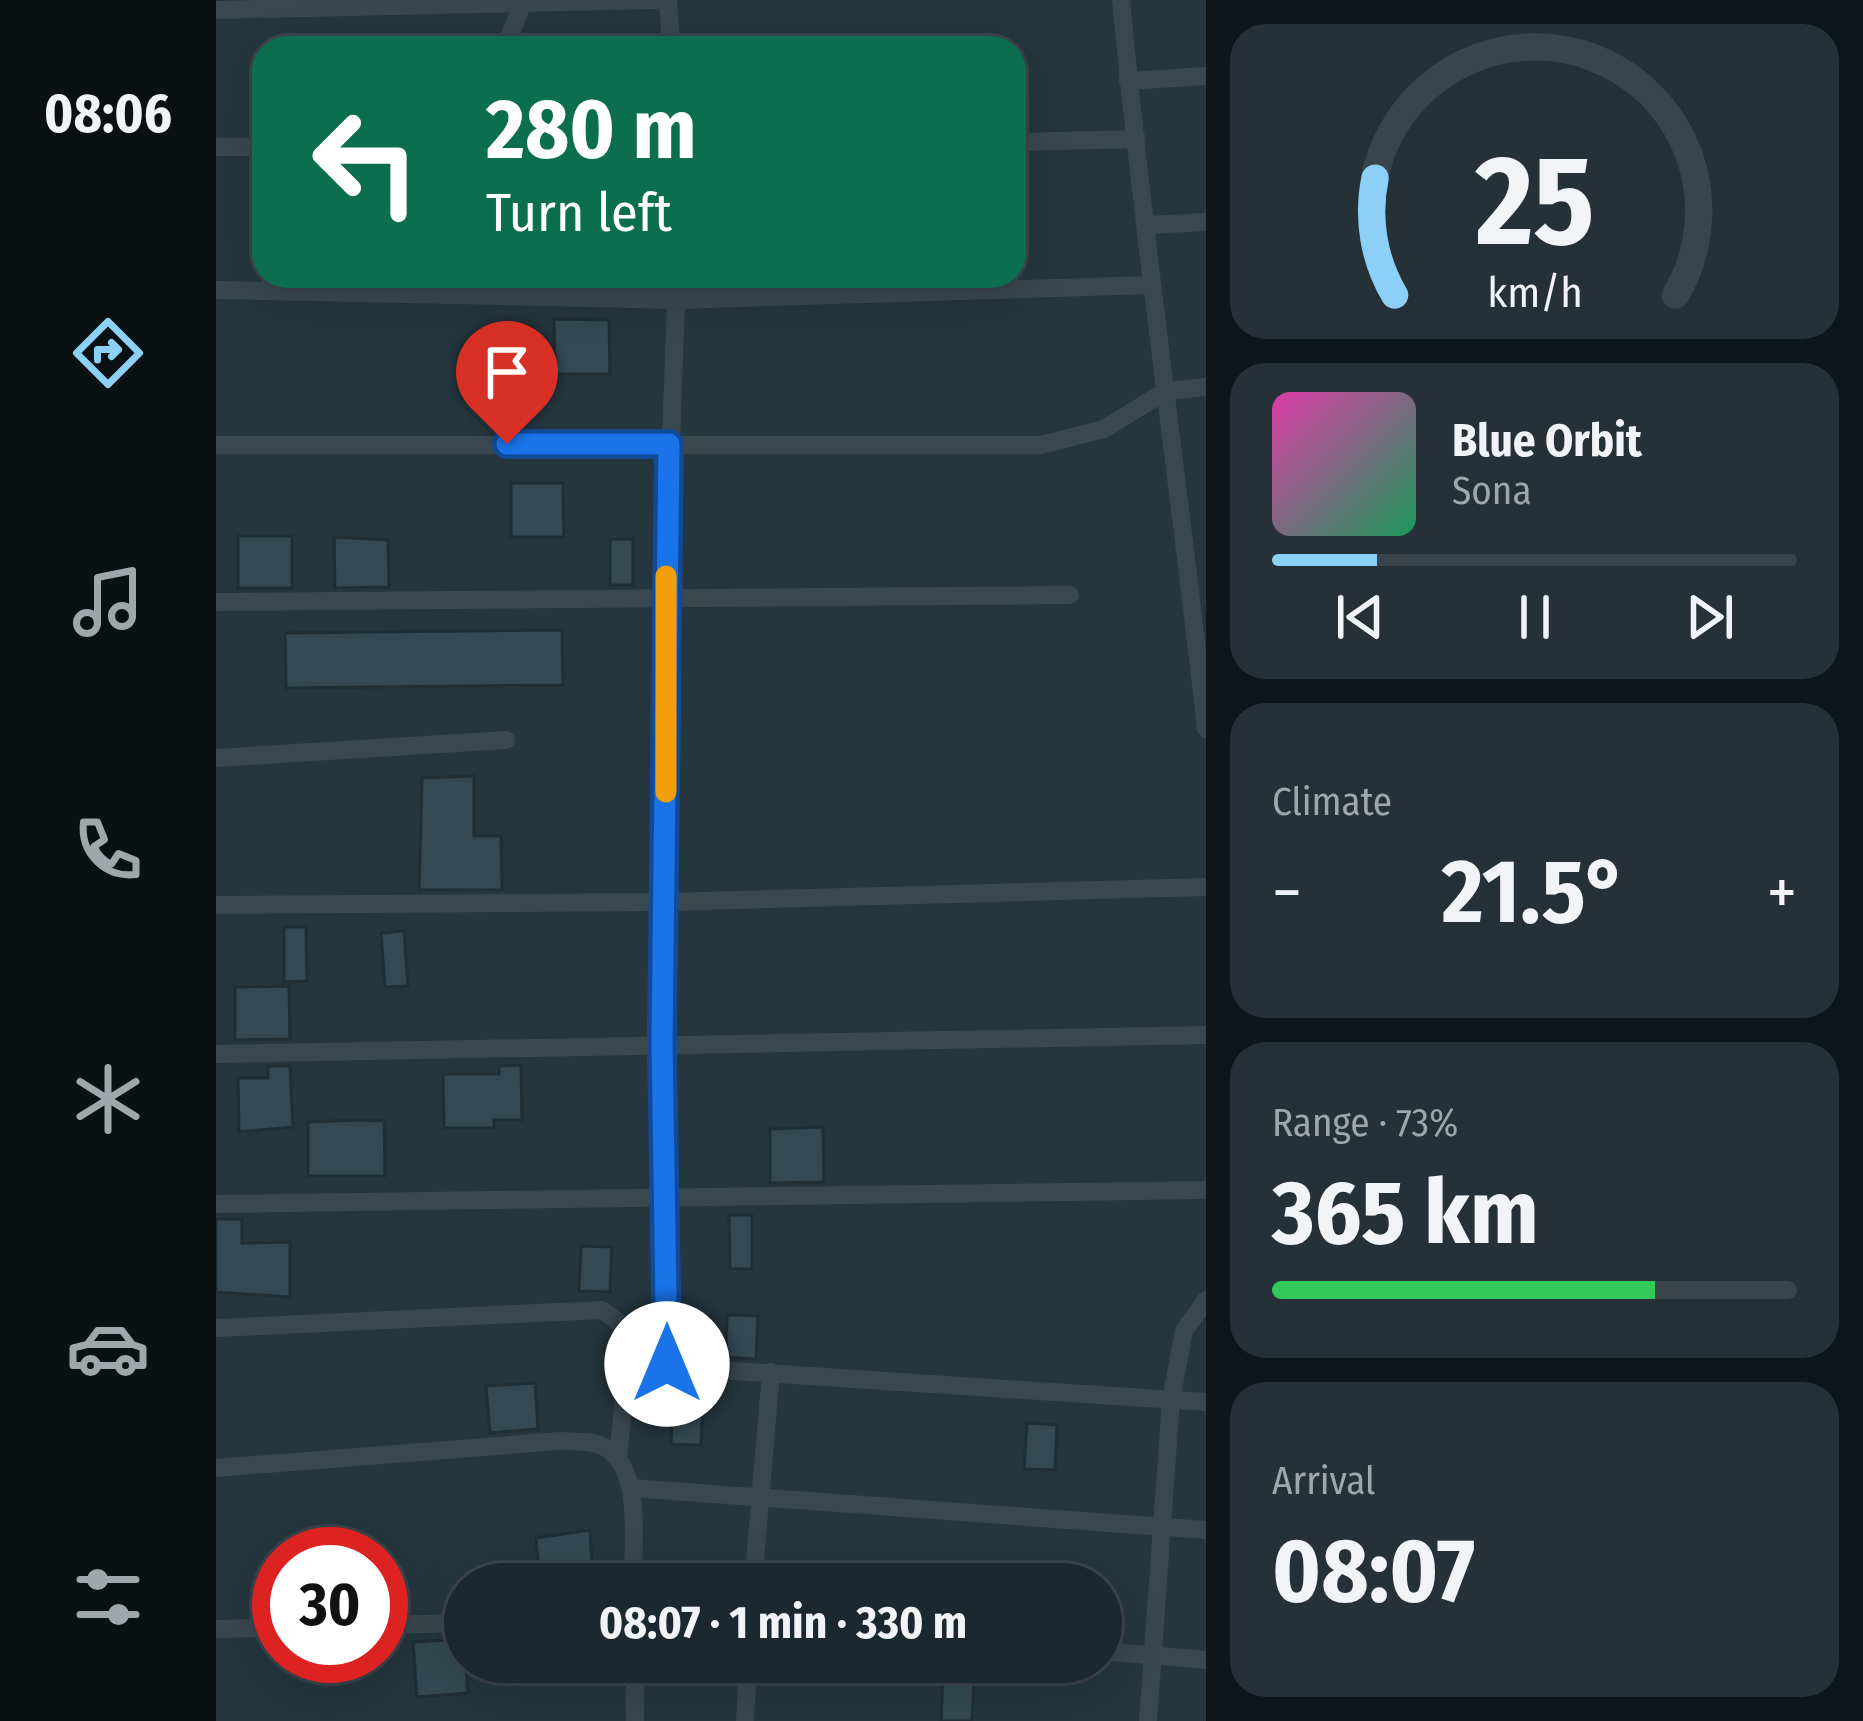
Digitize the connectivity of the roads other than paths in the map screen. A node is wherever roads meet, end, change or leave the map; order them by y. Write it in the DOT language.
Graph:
graph roads {
  1 [pos="656,0"];
  2 [pos="668,0"];
  3 [pos="1120,0"];
  4 [pos="522,5"];
  5 [pos="216,10"];
  6 [pos="510,36"];
  7 [pos="670,36"];
  8 [pos="1206,76"];
  9 [pos="1129,81"];
  10 [pos="1137,139"];
  11 [pos="1026,142"];
  12 [pos="216,147"];
  13 [pos="252,147"];
  14 [pos="1206,222"];
  15 [pos="1148,225"];
  16 [pos="1148,285"];
  17 [pos="678,288"];
  18 [pos="216,290"];
  19 [pos="678,300"];
  20 [pos="1206,388"];
  21 [pos="1166,391"];
  22 [pos="669,444"];
  23 [pos="216,445"];
  24 [pos="1206,523"];
  25 [pos="1185,524"];
  26 [pos="1070,596"];
  27 [pos="665,601"];
  28 [pos="216,602"];
  29 [pos="1204,690"];
  30 [pos="1206,729"];
  31 [pos="506,740"];
  32 [pos="216,758"];
  33 [pos="1206,887"];
  34 [pos="666,902"];
  35 [pos="216,905"];
  36 [pos="1206,1035"];
  37 [pos="662,1042"];
  38 [pos="216,1054"];
  39 [pos="1206,1190"];
  40 [pos="667,1195"];
  41 [pos="216,1204"];
  42 [pos="1206,1300"];
  43 [pos="216,1328"];
  44 [pos="627,1364"];
  45 [pos="667,1364"];
  46 [pos="771,1372"];
  47 [pos="1172,1400"];
  48 [pos="1206,1402"];
  49 [pos="618,1459"];
  50 [pos="216,1468"];
  51 [pos="631,1488"];
  52 [pos="760,1497"];
  53 [pos="1165,1526"];
  54 [pos="1206,1530"];
  55 [pos="633,1563"];
  56 [pos="755,1563"];
  57 [pos="408,1624"];
  58 [pos="444,1624"];
  59 [pos="252,1629"];
  60 [pos="216,1630"];
  61 [pos="1122,1653"];
  62 [pos="1153,1656"];
  63 [pos="1206,1660"];
  64 [pos="635,1683"];
  65 [pos="747,1683"];
  66 [pos="635,1721"];
  67 [pos="745,1721"];
  68 [pos="1148,1721"];
  1 -- 4 [label="street"];
  2 -- 7 [label="street"];
  3 -- 9 [label="street"];
  4 -- 5 [label="street"];
  4 -- 6 [label="street"];
  8 -- 9 [label="street"];
  9 -- 10 [label="street"];
  10 -- 11 [label="street"];
  10 -- 15 [label="street"];
  12 -- 13 [label="street"];
  14 -- 15 [label="street"];
  15 -- 16 [label="street"];
  16 -- 19 [label="street"];
  16 -- 21 [label="street"];
  17 -- 19 [label="street"];
  18 -- 19 [label="street"];
  19 -- 22 [label="street"];
  20 -- 21 [label="street"];
  21 -- 22 [label="street"];
  21 -- 25 [label="street"];
  22 -- 23 [label="street"];
  22 -- 27 [label="street"];
  24 -- 25 [label="street"];
  25 -- 29 [label="street"];
  26 -- 27 [label="street"];
  27 -- 28 [label="street"];
  27 -- 34 [label="street"];
  29 -- 30 [label="street"];
  31 -- 32 [label="street"];
  33 -- 34 [label="street"];
  34 -- 35 [label="street"];
  34 -- 37 [label="street"];
  36 -- 37 [label="street"];
  37 -- 38 [label="street"];
  37 -- 40 [label="street"];
  39 -- 40 [label="street"];
  40 -- 41 [label="street"];
  40 -- 45 [label="street"];
  42 -- 47 [label="street"];
  43 -- 44 [label="street"];
  44 -- 45 [label="street"];
  44 -- 49 [label="street"];
  45 -- 46 [label="street"];
  46 -- 47 [label="street"];
  46 -- 52 [label="street"];
  47 -- 48 [label="street"];
  47 -- 53 [label="street"];
  49 -- 50 [label="street"];
  49 -- 51 [label="street"];
  51 -- 52 [label="street"];
  51 -- 55 [label="street"];
  52 -- 53 [label="street"];
  52 -- 56 [label="street"];
  53 -- 54 [label="street"];
  53 -- 62 [label="street"];
  57 -- 58 [label="street"];
  59 -- 60 [label="street"];
  61 -- 62 [label="street"];
  62 -- 63 [label="street"];
  62 -- 68 [label="street"];
  64 -- 66 [label="street"];
  65 -- 67 [label="street"];
}
